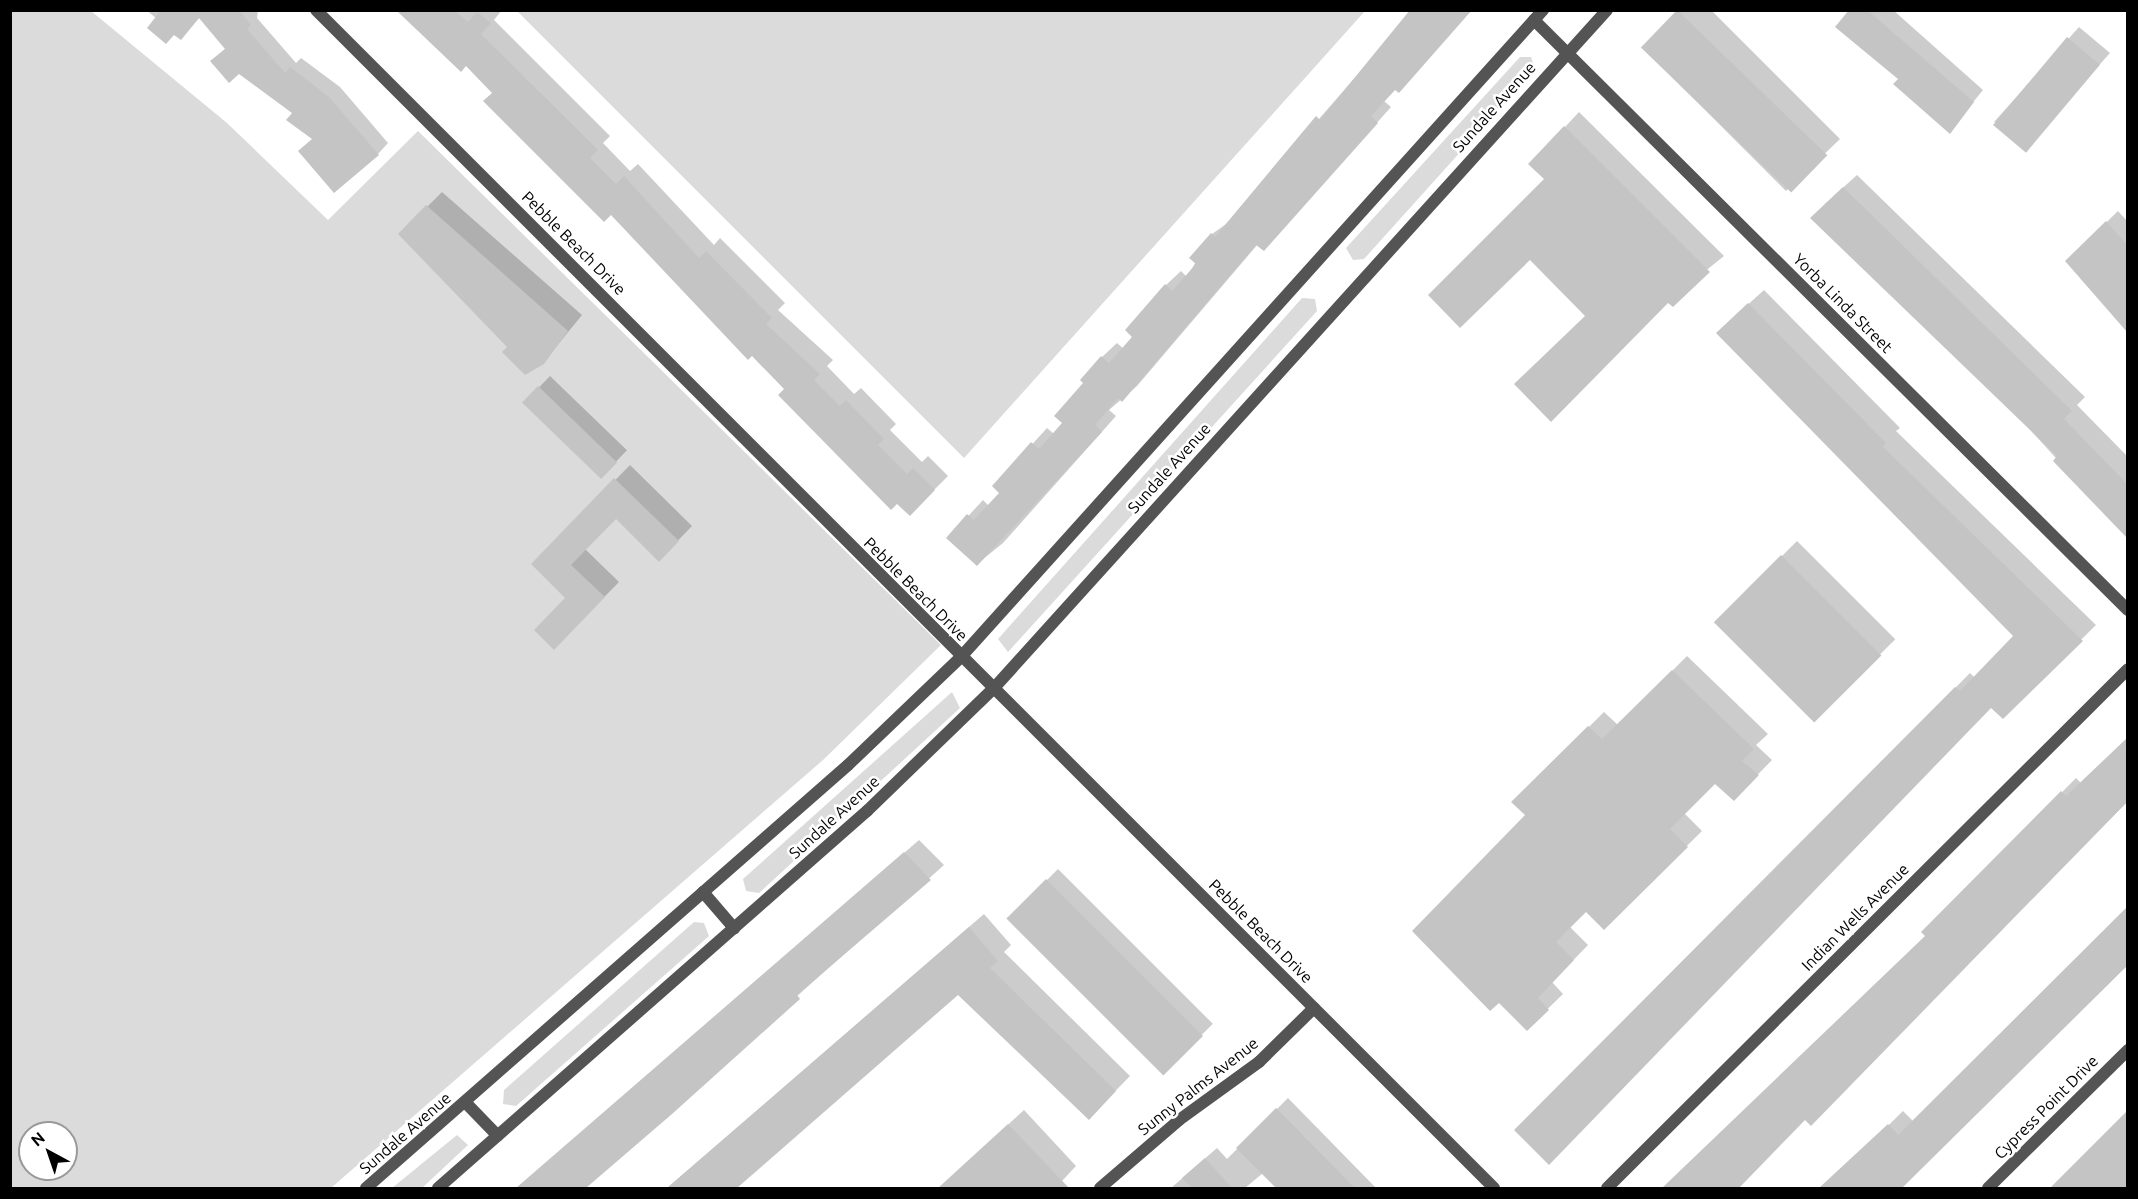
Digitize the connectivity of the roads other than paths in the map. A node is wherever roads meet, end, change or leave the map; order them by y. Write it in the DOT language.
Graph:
graph roads {
  1 [pos="316,10"];
  2 [pos="1544,10"];
  3 [pos="1607,10"];
  4 [pos="1534,20"];
  5 [pos="1568,51"];
  6 [pos="2127,610"];
  7 [pos="960,658"];
  8 [pos="2127,669"];
  9 [pos="994,688"];
  10 [pos="703,892"];
  11 [pos="734,928"];
  12 [pos="1314,1008"];
  13 [pos="2127,1050"];
  14 [pos="465,1102"];
  15 [pos="498,1136"];
  16 [pos="366,1188"];
  17 [pos="438,1188"];
  18 [pos="1100,1188"];
  19 [pos="1494,1188"];
  20 [pos="1606,1188"];
  21 [pos="1988,1188"];
  1 -- 7 [label="street, Pebble Beach Drive"];
  2 -- 4 [label="street, Sundale Avenue"];
  3 -- 5 [label="street, Sundale Avenue"];
  4 -- 5 [label="street, Yorba Linda Street"];
  4 -- 7 [label="street, Sundale Avenue"];
  5 -- 6 [label="street, Yorba Linda Street"];
  5 -- 9 [label="street, Sundale Avenue"];
  7 -- 9 [label="street, Pebble Beach Drive"];
  7 -- 10 [label="street, Sundale Avenue"];
  8 -- 20 [label="street, Indian Wells Avenue"];
  9 -- 11 [label="street, Sundale Avenue"];
  9 -- 12 [label="street, Pebble Beach Drive"];
  10 -- 11 [label="street"];
  10 -- 14 [label="street, Sundale Avenue"];
  11 -- 15 [label="street, Sundale Avenue"];
  12 -- 18 [label="street, Sunny Palms Avenue"];
  12 -- 19 [label="street, Pebble Beach Drive"];
  13 -- 21 [label="street, Cypress Point Drive"];
  14 -- 15 [label="street, Sundale Avenue"];
  14 -- 16 [label="street, Sundale Avenue"];
  15 -- 17 [label="street, Sundale Avenue"];
}
